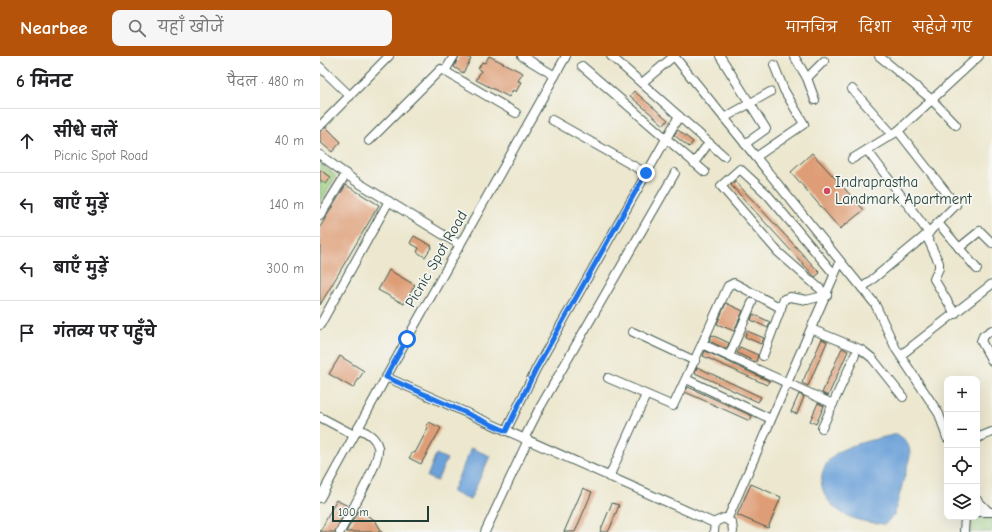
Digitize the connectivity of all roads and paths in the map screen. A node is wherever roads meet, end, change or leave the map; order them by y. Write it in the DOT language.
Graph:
graph roads {
  1 [pos="389,56"];
  2 [pos="454,56"];
  3 [pos="523,56"];
  4 [pos="566,56"];
  5 [pos="611,56"];
  6 [pos="674,56"];
  7 [pos="720,56"];
  8 [pos="794,56"];
  9 [pos="879,56"];
  10 [pos="979,56"];
  11 [pos="824,61"];
  12 [pos="774,65"];
  13 [pos="582,66"];
  14 [pos="320,67"];
  15 [pos="445,71"];
  16 [pos="555,76"];
  17 [pos="807,78"];
  18 [pos="642,83"];
  19 [pos="852,89"];
  20 [pos="770,92"];
  21 [pos="350,96"];
  22 [pos="931,99"];
  23 [pos="815,100"];
  24 [pos="749,103"];
  25 [pos="516,113"];
  26 [pos="679,116"];
  27 [pos="724,118"];
  28 [pos="552,120"];
  29 [pos="956,125"];
  30 [pos="320,126"];
  31 [pos="895,132"];
  32 [pos="666,139"];
  33 [pos="369,141"];
  34 [pos="745,144"];
  35 [pos="705,148"];
  36 [pos="867,150"];
  37 [pos="320,155"];
  38 [pos="724,156"];
  39 [pos="756,157"];
  40 [pos="852,159"];
  41 [pos="694,163"];
  42 [pos="705,172"];
  43 [pos="646,173"];
  44 [pos="674,173"];
  45 [pos="346,174"];
  46 [pos="320,182"];
  47 [pos="320,185"];
  48 [pos="390,201"];
  49 [pos="320,216"];
  50 [pos="938,223"];
  51 [pos="927,234"];
  52 [pos="992,243"];
  53 [pos="460,245"];
  54 [pos="959,248"];
  55 [pos="840,262"];
  56 [pos="977,269"];
  57 [pos="834,274"];
  58 [pos="992,284"];
  59 [pos="862,288"];
  60 [pos="827,295"];
  61 [pos="752,303"];
  62 [pos="781,308"];
  63 [pos="955,314"];
  64 [pos="320,324"];
  65 [pos="811,329"];
  66 [pos="992,330"];
  67 [pos="633,332"];
  68 [pos="702,344"];
  69 [pos="855,355"];
  70 [pos="901,355"];
  71 [pos="729,356"];
  72 [pos="763,356"];
  73 [pos="695,361"];
  74 [pos="992,361"];
  75 [pos="386,377"];
  76 [pos="608,378"];
  77 [pos="686,379"];
  78 [pos="787,382"];
  79 [pos="646,395"];
  80 [pos="903,397"];
  81 [pos="833,404"];
  82 [pos="320,417"];
  83 [pos="771,419"];
  84 [pos="822,428"];
  85 [pos="944,429"];
  86 [pos="506,431"];
  87 [pos="356,432"];
  88 [pos="992,432"];
  89 [pos="980,437"];
  90 [pos="526,440"];
  91 [pos="609,477"];
  92 [pos="320,498"];
  93 [pos="980,503"];
  94 [pos="990,512"];
  95 [pos="728,518"];
  96 [pos="964,520"];
  97 [pos="714,523"];
  98 [pos="340,532"];
  99 [pos="485,532"];
  100 [pos="714,532"];
  101 [pos="733,532"];
  102 [pos="964,532"];
  1 -- 21 [label="street"];
  2 -- 15 [label="street"];
  3 -- 16 [label="street"];
  4 -- 16 [label="street, Picnic Spot Road"];
  5 -- 18 [label="street"];
  6 -- 18 [label="street"];
  6 -- 27 [label="street"];
  7 -- 24 [label="street"];
  8 -- 17 [label="street"];
  9 -- 22 [label="street"];
  10 -- 22 [label="street"];
  11 -- 17 [label="street"];
  12 -- 39 [label="street"];
  13 -- 32 [label="street"];
  14 -- 21 [label="street"];
  15 -- 25 [label="street"];
  15 -- 33 [label="street"];
  16 -- 53 [label="street, Picnic Spot Road"];
  17 -- 23 [label="street"];
  18 -- 26 [label="street"];
  19 -- 31 [label="street"];
  20 -- 24 [label="street"];
  21 -- 30 [label="street"];
  22 -- 29 [label="street"];
  22 -- 31 [label="street"];
  24 -- 27 [label="street"];
  24 -- 34 [label="street"];
  26 -- 32 [label="street"];
  26 -- 38 [label="street"];
  27 -- 34 [label="street"];
  28 -- 43 [label="street"];
  31 -- 36 [label="street"];
  31 -- 50 [label="street"];
  32 -- 41 [label="street"];
  32 -- 43 [label="street"];
  34 -- 39 [label="street"];
  35 -- 41 [label="street"];
  36 -- 40 [label="street"];
  36 -- 51 [label="street"];
  37 -- 45 [label="street"];
  39 -- 55 [label="street"];
  41 -- 42 [label="street"];
  43 -- 86 [label="street"];
  44 -- 90 [label="street"];
  45 -- 48 [label="street"];
  45 -- 49 [label="street"];
  46 -- 47 [label="path"];
  48 -- 53 [label="street"];
  48 -- 64 [label="street"];
  50 -- 51 [label="street"];
  50 -- 54 [label="street"];
  51 -- 59 [label="street"];
  51 -- 63 [label="street"];
  52 -- 54 [label="street"];
  53 -- 75 [label="street, Picnic Spot Road"];
  54 -- 56 [label="street"];
  55 -- 57 [label="street"];
  55 -- 59 [label="street"];
  57 -- 60 [label="street"];
  57 -- 60 [label="street"];
  58 -- 63 [label="street"];
  59 -- 70 [label="street"];
  60 -- 62 [label="street"];
  60 -- 65 [label="street"];
  61 -- 71 [label="street"];
  62 -- 68 [label="street"];
  62 -- 72 [label="street"];
  63 -- 70 [label="street"];
  65 -- 78 [label="street"];
  65 -- 80 [label="street"];
  66 -- 74 [label="street"];
  67 -- 73 [label="street"];
  68 -- 71 [label="street"];
  68 -- 73 [label="street"];
  69 -- 81 [label="street"];
  70 -- 85 [label="street"];
  71 -- 78 [label="street"];
  73 -- 77 [label="street"];
  75 -- 86 [label="street"];
  75 -- 87 [label="street, Picnic Spot Road"];
  76 -- 79 [label="street"];
  77 -- 79 [label="street"];
  77 -- 83 [label="street"];
  78 -- 81 [label="street"];
  78 -- 83 [label="street"];
  79 -- 91 [label="street"];
  81 -- 84 [label="street"];
  82 -- 87 [label="street"];
  83 -- 95 [label="street"];
  86 -- 90 [label="street"];
  87 -- 92 [label="street, Picnic Spot Road"];
  87 -- 98 [label="street"];
  88 -- 89 [label="street"];
  90 -- 91 [label="street"];
  90 -- 99 [label="street"];
  91 -- 97 [label="street"];
  93 -- 94 [label="street"];
  95 -- 97 [label="street"];
  95 -- 101 [label="street"];
  96 -- 102 [label="street"];
  97 -- 100 [label="street"];
}
